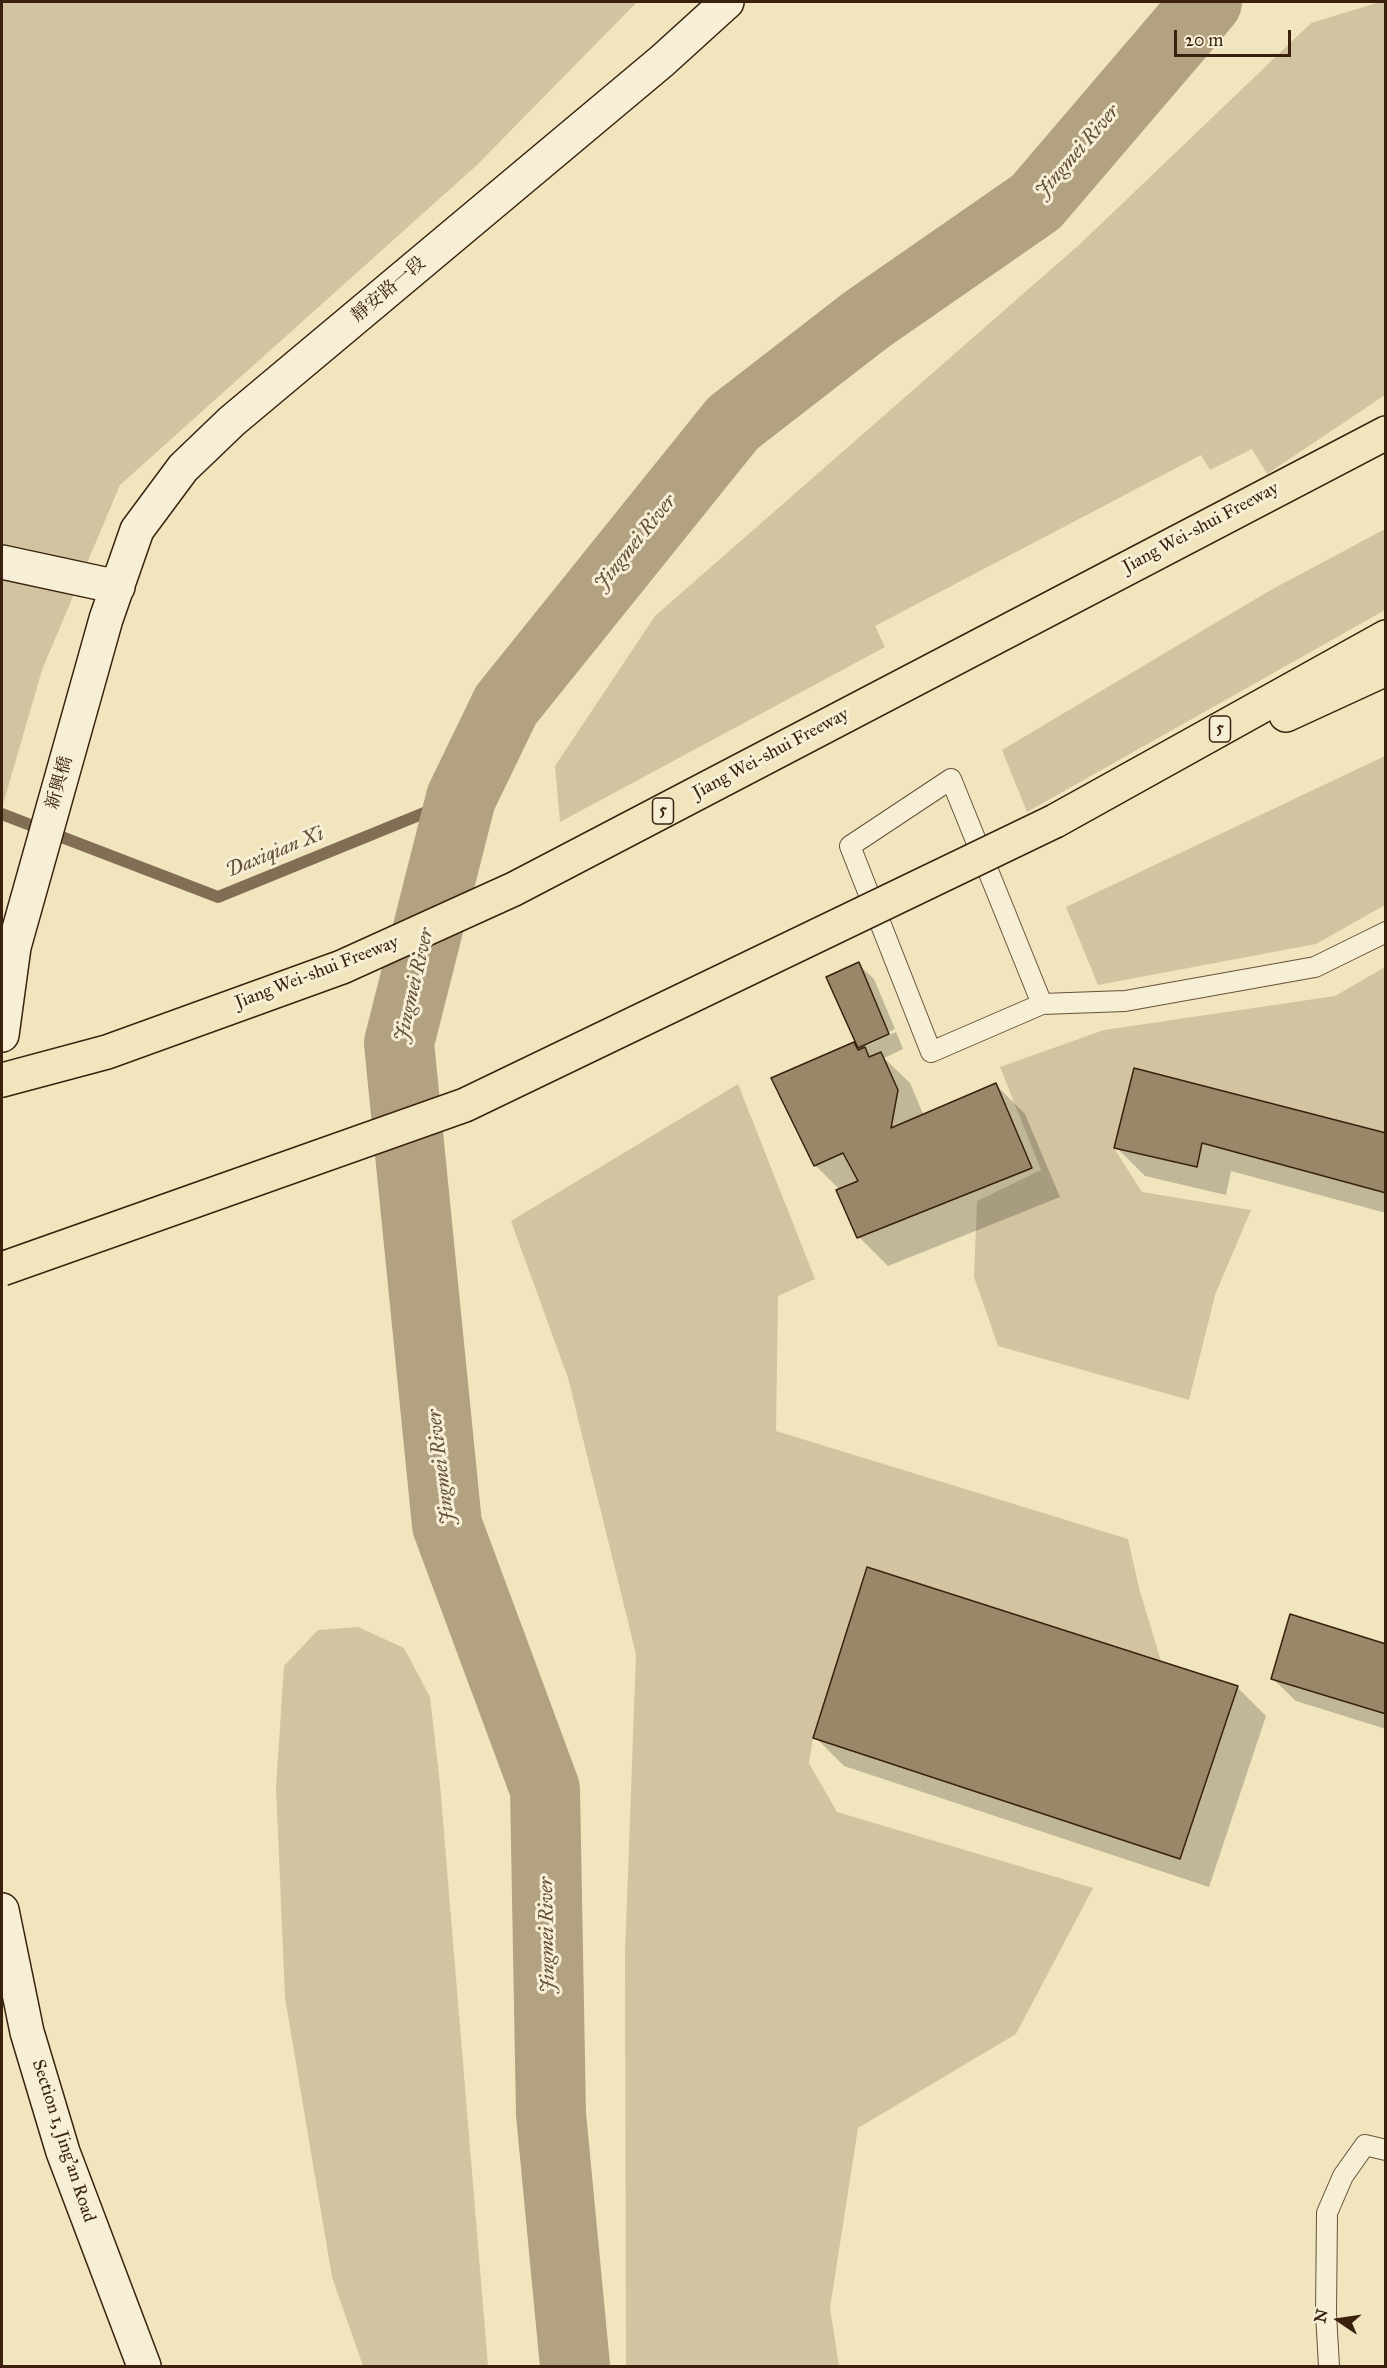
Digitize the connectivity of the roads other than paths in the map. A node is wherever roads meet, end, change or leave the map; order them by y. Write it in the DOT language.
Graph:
graph roads {
  1 [pos="727,2"];
  2 [pos="1386,417"];
  3 [pos="1386,433"];
  4 [pos="1296,478"];
  5 [pos="2,562"];
  6 [pos="118,587"];
  7 [pos="106,619"];
  8 [pos="1386,637"];
  9 [pos="1386,669"];
  10 [pos="1055,821"];
  11 [pos="1386,932"];
  12 [pos="1042,1004"];
  13 [pos="2,1035"];
  14 [pos="2,1080"];
  15 [pos="2,1269"];
  16 [pos="2,1910"];
  17 [pos="1386,2150"];
  18 [pos="144,2367"];
  19 [pos="1329,2367"];
  1 -- 6 [label="main road, 靜安路一段"];
  2 -- 4 [label="highway"];
  3 -- 4 [label="highway, Jiang Wei-shui Freeway / 5"];
  4 -- 14 [label="highway, Jiang Wei-shui Freeway / 5"];
  5 -- 6 [label="main road"];
  6 -- 7 [label="main road, 靜安路一段"];
  7 -- 13 [label="main road, 新興橋"];
  8 -- 10 [label="highway, 5"];
  9 -- 10 [label="highway"];
  10 -- 15 [label="highway, 5, bridge"];
  11 -- 12 [label="lane"];
  12 -- 12 [label="lane"];
  16 -- 18 [label="main road, Section 1, Jing'an Road"];
  17 -- 19 [label="lane"];
}
